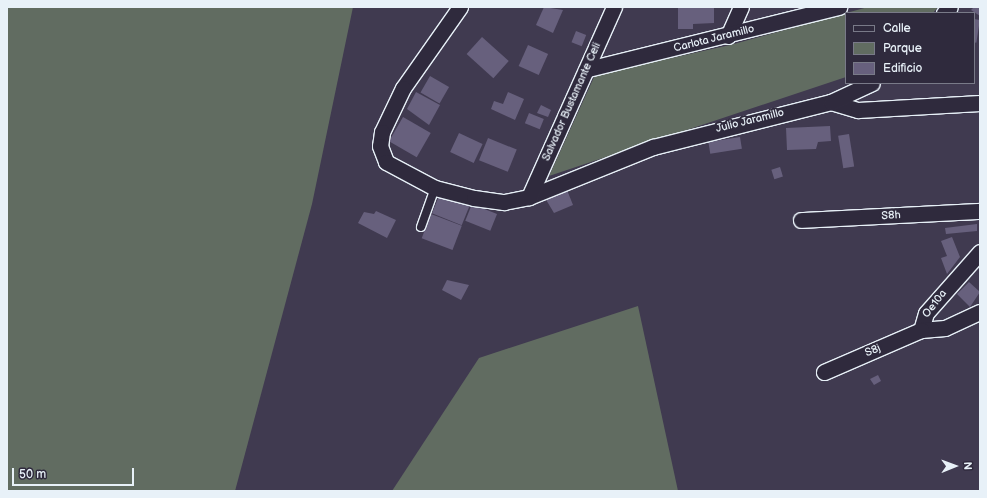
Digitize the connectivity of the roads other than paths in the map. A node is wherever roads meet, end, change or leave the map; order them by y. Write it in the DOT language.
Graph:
graph roads {
  1 [pos="460,7"];
  2 [pos="614,7"];
  3 [pos="741,7"];
  4 [pos="839,7"];
  5 [pos="728,36"];
  6 [pos="588,69"];
  7 [pos="870,84"];
  8 [pos="831,102"];
  9 [pos="980,103"];
  10 [pos="435,188"];
  11 [pos="530,197"];
  12 [pos="980,211"];
  13 [pos="801,220"];
  14 [pos="421,227"];
  15 [pos="980,252"];
  16 [pos="980,312"];
  17 [pos="921,330"];
  18 [pos="824,372"];
  1 -- 10 [label="street, Julio Jaramillo"];
  2 -- 6 [label="street, Salvador Bustamante Celi"];
  3 -- 5 [label="street"];
  4 -- 5 [label="street, Carlota Jaramillo"];
  5 -- 6 [label="street, Carlota Jaramillo"];
  6 -- 11 [label="street, Salvador Bustamante Celi"];
  7 -- 8 [label="street, Julio Jaramillo"];
  8 -- 9 [label="street"];
  8 -- 11 [label="street, Julio Jaramillo"];
  10 -- 11 [label="street, Julio Jaramillo"];
  10 -- 14 [label="lane"];
  12 -- 13 [label="street, S8h"];
  15 -- 17 [label="street, Oe10a"];
  16 -- 17 [label="street, Oe10a"];
  17 -- 18 [label="street, S8j"];
}
